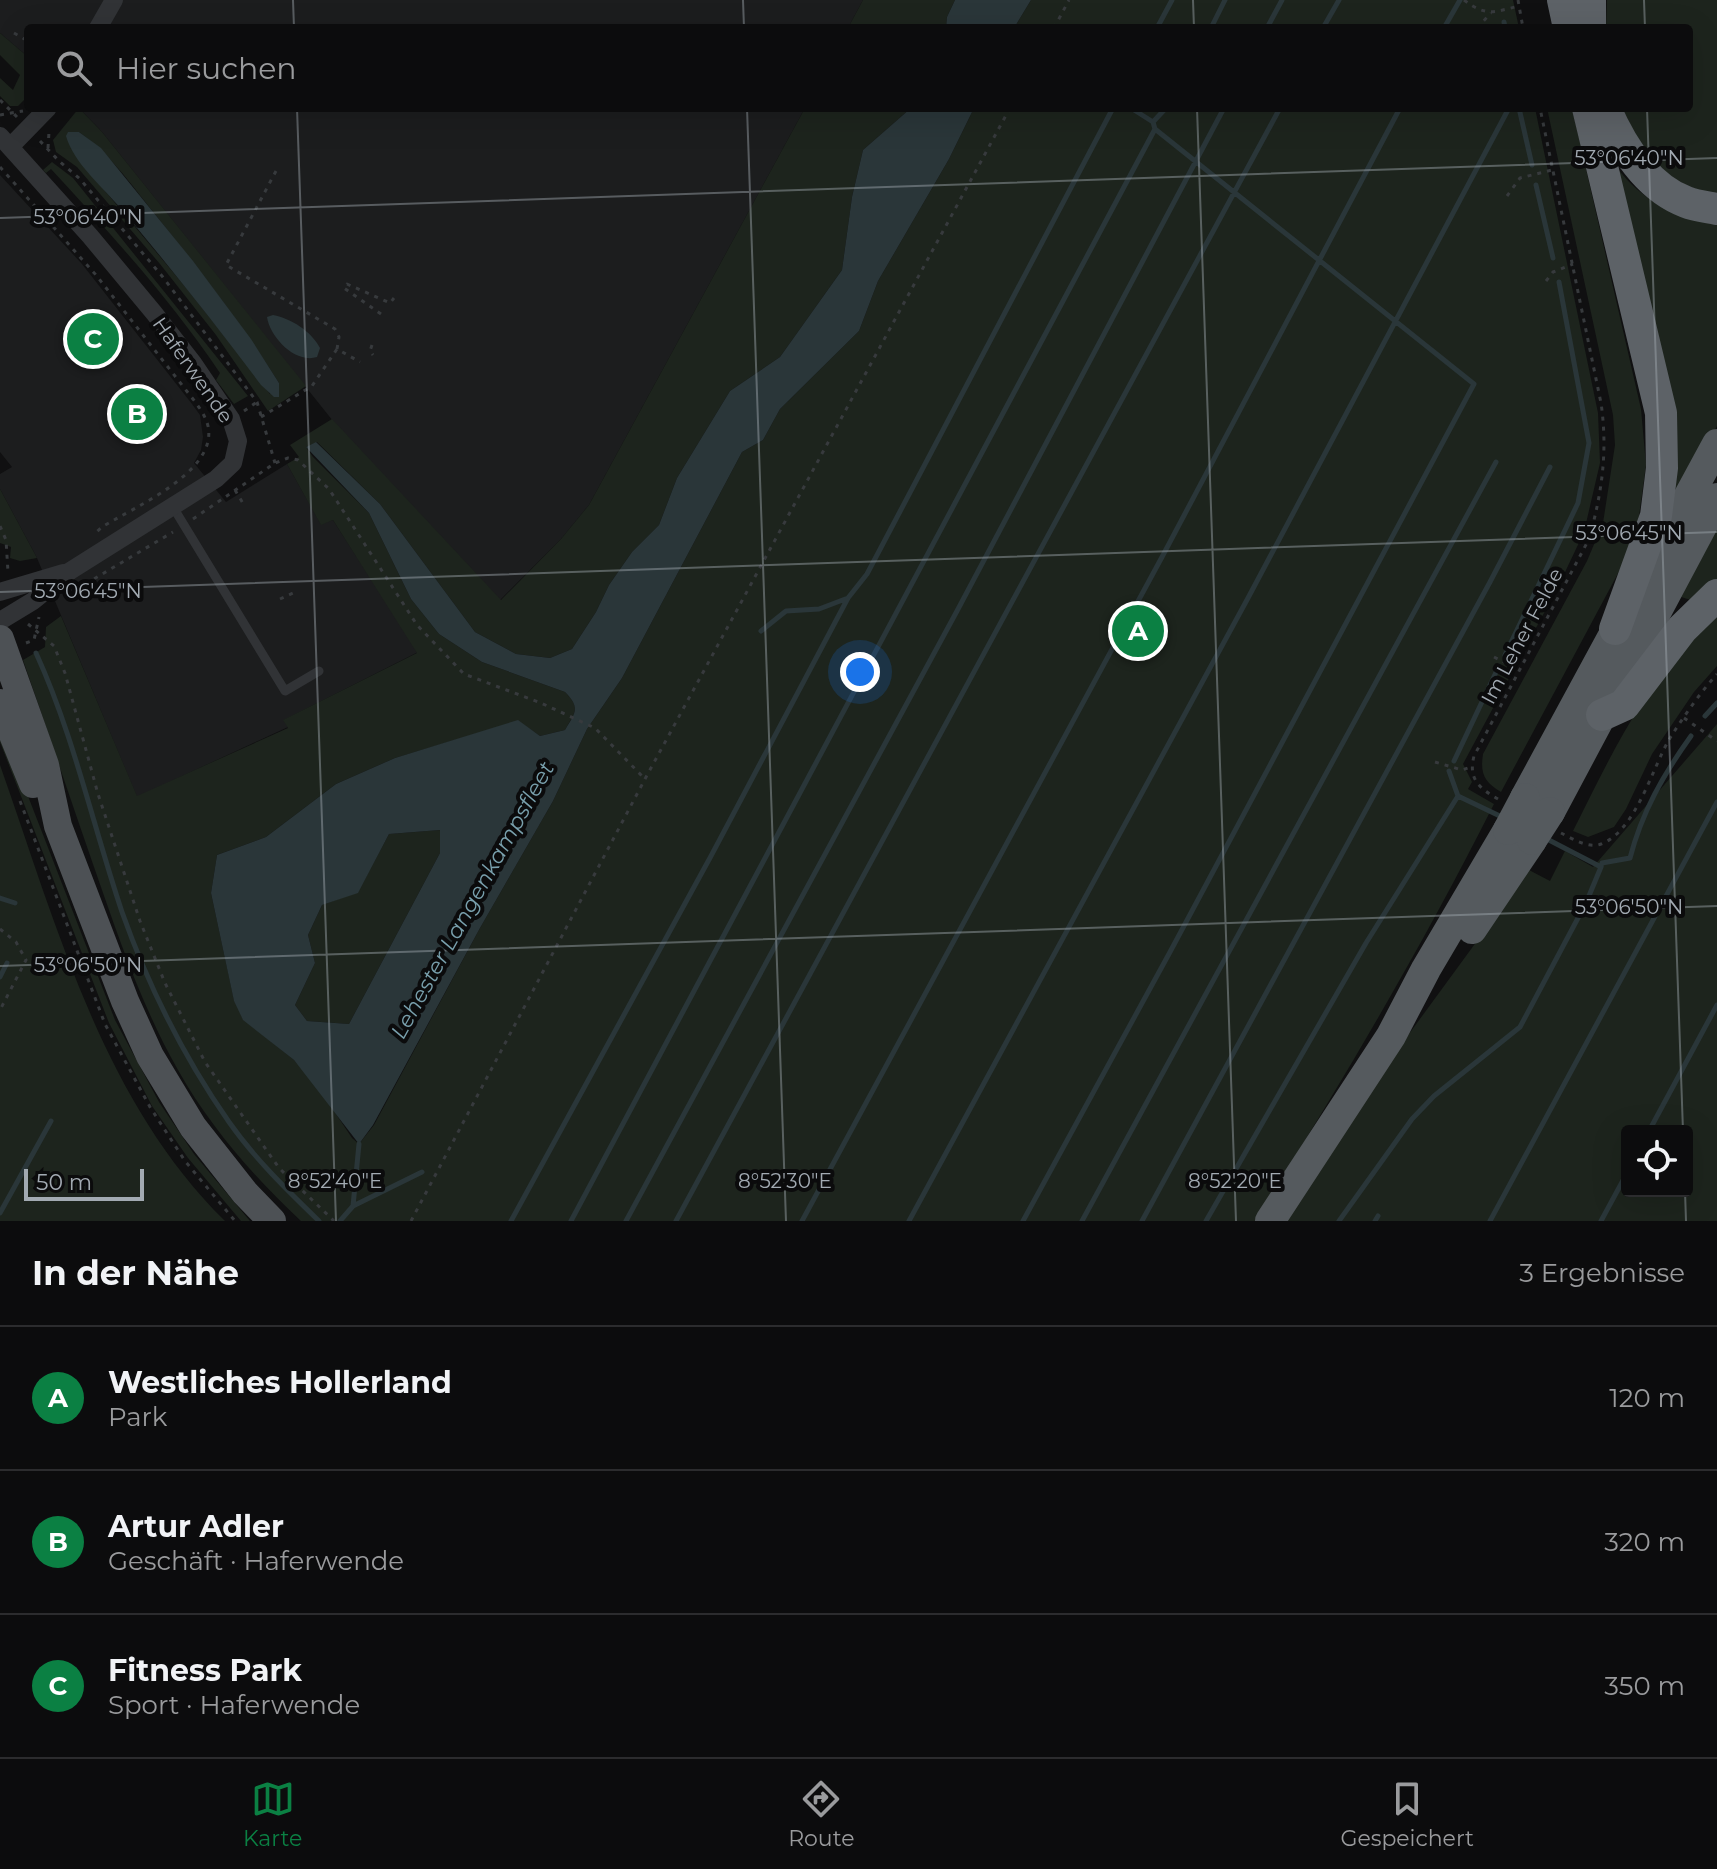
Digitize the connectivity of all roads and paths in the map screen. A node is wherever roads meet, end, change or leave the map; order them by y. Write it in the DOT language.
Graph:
graph roads {
  1 [pos="114,0"];
  2 [pos="1069,0"];
  3 [pos="1464,0"];
  4 [pos="1518,0"];
  5 [pos="1563,0"];
  6 [pos="1590,0"];
  7 [pos="1519,6"];
  8 [pos="1491,13"];
  9 [pos="100,24"];
  10 [pos="1056,24"];
  11 [pos="1481,24"];
  12 [pos="1522,24"];
  13 [pos="1568,24"];
  14 [pos="1590,24"];
  15 [pos="14,33"];
  16 [pos="24,39"];
  17 [pos="0,100"];
  18 [pos="1008,112"];
  19 [pos="1541,112"];
  20 [pos="1589,112"];
  21 [pos="1607,112"];
  22 [pos="0,115"];
  23 [pos="50,117"];
  24 [pos="5,141"];
  25 [pos="0,167"];
  26 [pos="1552,170"];
  27 [pos="276,171"];
  28 [pos="1507,196"];
  29 [pos="1717,209"];
  30 [pos="1573,264"];
  31 [pos="1546,281"];
  32 [pos="394,298"];
  33 [pos="381,314"];
  34 [pos="372,345"];
  35 [pos="337,349"];
  36 [pos="373,355"];
  37 [pos="360,362"];
  38 [pos="261,417"];
  39 [pos="1717,444"];
  40 [pos="275,463"];
  41 [pos="235,490"];
  42 [pos="1717,498"];
  43 [pos="244,505"];
  44 [pos="173,507"];
  45 [pos="184,524"];
  46 [pos="0,526"];
  47 [pos="92,537"];
  48 [pos="16,568"];
  49 [pos="74,580"];
  50 [pos="0,592"];
  51 [pos="293,593"];
  52 [pos="1717,595"];
  53 [pos="280,599"];
  54 [pos="40,614"];
  55 [pos="0,621"];
  56 [pos="1615,629"];
  57 [pos="0,639"];
  58 [pos="1494,657"];
  59 [pos="1520,670"];
  60 [pos="319,671"];
  61 [pos="1717,674"];
  62 [pos="0,703"];
  63 [pos="1602,715"];
  64 [pos="1684,718"];
  65 [pos="1717,741"];
  66 [pos="1435,762"];
  67 [pos="1471,767"];
  68 [pos="645,779"];
  69 [pos="1529,818"];
  70 [pos="58,826"];
  71 [pos="0,929"];
  72 [pos="0,1010"];
  73 [pos="272,1221"];
  74 [pos="334,1221"];
  75 [pos="411,1221"];
  76 [pos="1270,1221"];
  1 -- 9 [label="street"];
  2 -- 10 [label="path"];
  3 -- 8 [label="path"];
  4 -- 7 [label="path"];
  5 -- 13 [label="highway"];
  6 -- 14 [label="highway"];
  7 -- 8 [label="path"];
  7 -- 12 [label="path"];
  8 -- 11 [label="path"];
  15 -- 16 [label="path"];
  17 -- 22 [label="path"];
  18 -- 68 [label="path"];
  19 -- 26 [label="path, Im Leher Felde"];
  20 -- 56 [label="highway"];
  21 -- 29 [label="highway"];
  23 -- 24 [label="street"];
  23 -- 38 [label="path"];
  24 -- 44 [label="street, Haferwende"];
  25 -- 47 [label="path"];
  26 -- 28 [label="path"];
  26 -- 30 [label="path, Im Leher Felde"];
  27 -- 35 [label="path"];
  30 -- 31 [label="path"];
  30 -- 59 [label="path, Im Leher Felde"];
  32 -- 33 [label="path"];
  34 -- 36 [label="path"];
  35 -- 37 [label="path"];
  35 -- 38 [label="path"];
  38 -- 40 [label="path"];
  39 -- 56 [label="highway"];
  40 -- 41 [label="path"];
  40 -- 68 [label="path"];
  41 -- 43 [label="path"];
  41 -- 45 [label="path"];
  42 -- 63 [label="highway"];
  44 -- 45 [label="lane"];
  44 -- 49 [label="street, Haferwende"];
  45 -- 49 [label="path"];
  45 -- 60 [label="lane"];
  46 -- 48 [label="path"];
  49 -- 50 [label="street, Haferwende"];
  49 -- 55 [label="street, Haferwende"];
  51 -- 53 [label="path"];
  52 -- 63 [label="highway"];
  54 -- 74 [label="path"];
  56 -- 69 [label="highway"];
  57 -- 70 [label="main road"];
  58 -- 59 [label="path"];
  59 -- 67 [label="path, Im Leher Felde"];
  61 -- 64 [label="path"];
  62 -- 70 [label="main road"];
  63 -- 69 [label="highway"];
  64 -- 65 [label="path"];
  64 -- 69 [label="path"];
  66 -- 67 [label="path"];
  67 -- 69 [label="path"];
  68 -- 75 [label="path"];
  69 -- 76 [label="highway"];
  70 -- 73 [label="main road"];
  71 -- 72 [label="path"];
}
